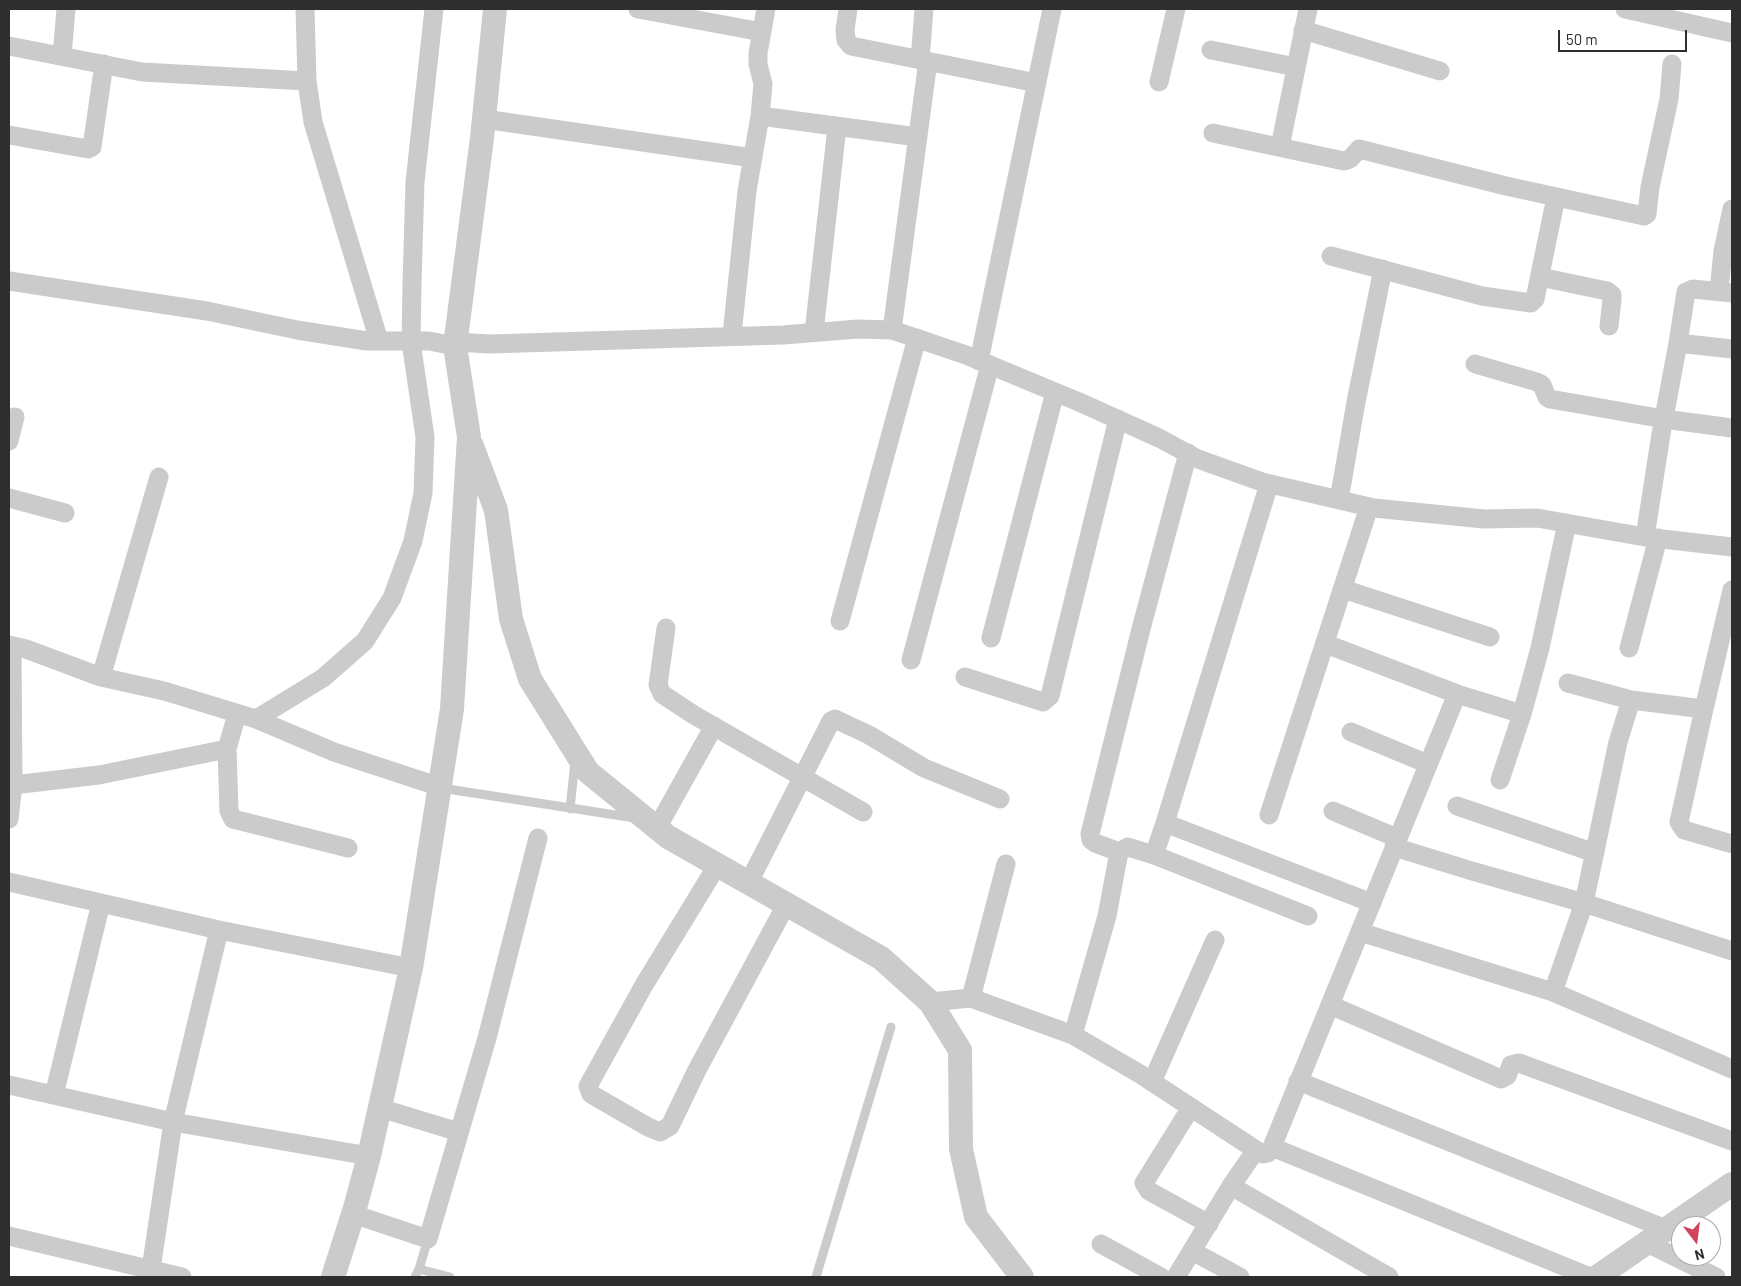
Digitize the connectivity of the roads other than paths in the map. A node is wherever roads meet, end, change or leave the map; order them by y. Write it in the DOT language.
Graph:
graph roads {
  1 [pos="66,9"];
  2 [pos="305,9"];
  3 [pos="434,9"];
  4 [pos="495,9"];
  5 [pos="638,9"];
  6 [pos="766,9"];
  7 [pos="848,9"];
  8 [pos="924,9"];
  9 [pos="1052,9"];
  10 [pos="1176,9"];
  11 [pos="1308,9"];
  12 [pos="1625,9"];
  13 [pos="1303,30"];
  14 [pos="762,32"];
  15 [pos="1732,33"];
  16 [pos="9,46"];
  17 [pos="1211,50"];
  18 [pos="62,56"];
  19 [pos="924,61"];
  20 [pos="104,64"];
  21 [pos="1672,64"];
  22 [pos="1296,67"];
  23 [pos="1440,71"];
  24 [pos="306,81"];
  25 [pos="1159,82"];
  26 [pos="1037,83"];
  27 [pos="760,116"];
  28 [pos="484,119"];
  29 [pos="837,126"];
  30 [pos="1213,133"];
  31 [pos="9,135"];
  32 [pos="918,137"];
  33 [pos="1280,147"];
  34 [pos="753,158"];
  35 [pos="1556,197"];
  36 [pos="1732,209"];
  37 [pos="1331,256"];
  38 [pos="1383,269"];
  39 [pos="1540,277"];
  40 [pos="9,281"];
  41 [pos="1726,292"];
  42 [pos="1609,326"];
  43 [pos="892,330"];
  44 [pos="814,332"];
  45 [pos="732,335"];
  46 [pos="917,338"];
  47 [pos="379,341"];
  48 [pos="411,342"];
  49 [pos="1678,343"];
  50 [pos="456,344"];
  51 [pos="1732,349"];
  52 [pos="985,363"];
  53 [pos="1475,364"];
  54 [pos="1055,392"];
  55 [pos="15,417"];
  56 [pos="1118,419"];
  57 [pos="1664,419"];
  58 [pos="1732,428"];
  59 [pos="469,438"];
  60 [pos="9,441"];
  61 [pos="1188,453"];
  62 [pos="159,477"];
  63 [pos="1269,484"];
  64 [pos="9,498"];
  65 [pos="1339,500"];
  66 [pos="1369,507"];
  67 [pos="64,513"];
  68 [pos="1567,523"];
  69 [pos="1652,538"];
  70 [pos="1732,547"];
  71 [pos="1343,589"];
  72 [pos="1732,590"];
  73 [pos="840,621"];
  74 [pos="666,628"];
  75 [pos="1490,637"];
  76 [pos="991,638"];
  77 [pos="1326,644"];
  78 [pos="10,646"];
  79 [pos="1629,648"];
  80 [pos="911,660"];
  81 [pos="101,677"];
  82 [pos="965,677"];
  83 [pos="1568,683"];
  84 [pos="1457,694"];
  85 [pos="1631,700"];
  86 [pos="1704,709"];
  87 [pos="237,714"];
  88 [pos="1522,714"];
  89 [pos="256,719"];
  90 [pos="714,726"];
  91 [pos="1351,732"];
  92 [pos="227,749"];
  93 [pos="576,753"];
  94 [pos="1428,764"];
  95 [pos="802,778"];
  96 [pos="1500,780"];
  97 [pos="13,785"];
  98 [pos="440,787"];
  99 [pos="1000,799"];
  100 [pos="1457,806"];
  101 [pos="570,809"];
  102 [pos="1333,811"];
  103 [pos="863,812"];
  104 [pos="1269,815"];
  105 [pos="9,819"];
  106 [pos="652,824"];
  107 [pos="1165,824"];
  108 [pos="538,838"];
  109 [pos="1396,842"];
  110 [pos="1732,844"];
  111 [pos="348,848"];
  112 [pos="1119,852"];
  113 [pos="1595,853"];
  114 [pos="1154,855"];
  115 [pos="718,864"];
  116 [pos="1006,864"];
  117 [pos="9,882"];
  118 [pos="749,882"];
  119 [pos="101,903"];
  120 [pos="787,903"];
  121 [pos="1372,903"];
  122 [pos="1584,903"];
  123 [pos="1308,916"];
  124 [pos="219,930"];
  125 [pos="1360,932"];
  126 [pos="1215,940"];
  127 [pos="1732,951"];
  128 [pos="411,968"];
  129 [pos="1553,992"];
  130 [pos="972,998"];
  131 [pos="930,1002"];
  132 [pos="1330,1005"];
  133 [pos="891,1027"];
  134 [pos="1073,1036"];
  135 [pos="1732,1069"];
  136 [pos="1298,1081"];
  137 [pos="1152,1082"];
  138 [pos="9,1085"];
  139 [pos="54,1095"];
  140 [pos="380,1108"];
  141 [pos="1190,1109"];
  142 [pos="173,1122"];
  143 [pos="460,1132"];
  144 [pos="1732,1141"];
  145 [pos="1264,1149"];
  146 [pos="369,1156"];
  147 [pos="1732,1184"];
  148 [pos="1231,1186"];
  149 [pos="353,1214"];
  150 [pos="1208,1224"];
  151 [pos="1666,1230"];
  152 [pos="9,1236"];
  153 [pos="428,1239"];
  154 [pos="1647,1243"];
  155 [pos="1100,1244"];
  156 [pos="1192,1251"];
  157 [pos="151,1269"];
  158 [pos="419,1269"];
  159 [pos="182,1277"];
  160 [pos="332,1277"];
  161 [pos="415,1277"];
  162 [pos="450,1277"];
  163 [pos="816,1277"];
  164 [pos="1022,1277"];
  165 [pos="1161,1277"];
  166 [pos="1176,1277"];
  167 [pos="1240,1277"];
  168 [pos="1390,1277"];
  169 [pos="1590,1277"];
  170 [pos="1597,1277"];
  171 [pos="1716,1277"];
  1 -- 18 [label="street"];
  2 -- 24 [label="street"];
  3 -- 48 [label="street"];
  4 -- 28 [label="street"];
  5 -- 14 [label="street"];
  6 -- 14 [label="street"];
  7 -- 19 [label="street"];
  8 -- 19 [label="street"];
  9 -- 26 [label="street"];
  10 -- 25 [label="street"];
  11 -- 13 [label="street"];
  12 -- 15 [label="street"];
  13 -- 22 [label="street"];
  13 -- 23 [label="street"];
  14 -- 27 [label="street"];
  16 -- 18 [label="street"];
  17 -- 22 [label="street"];
  18 -- 20 [label="street"];
  19 -- 26 [label="street"];
  19 -- 32 [label="street"];
  20 -- 24 [label="street"];
  20 -- 31 [label="street"];
  21 -- 35 [label="street"];
  22 -- 33 [label="street"];
  24 -- 47 [label="street"];
  26 -- 52 [label="street"];
  27 -- 29 [label="street"];
  27 -- 34 [label="street"];
  28 -- 34 [label="street"];
  28 -- 50 [label="street"];
  29 -- 32 [label="street"];
  29 -- 44 [label="street"];
  30 -- 33 [label="street"];
  32 -- 43 [label="street"];
  33 -- 35 [label="street"];
  34 -- 45 [label="street"];
  35 -- 39 [label="street"];
  36 -- 41 [label="street"];
  37 -- 38 [label="street"];
  38 -- 39 [label="street"];
  38 -- 65 [label="street"];
  39 -- 42 [label="street"];
  40 -- 47 [label="street"];
  41 -- 49 [label="street"];
  43 -- 44 [label="street"];
  43 -- 46 [label="street"];
  44 -- 45 [label="street"];
  45 -- 50 [label="street"];
  46 -- 52 [label="street"];
  46 -- 73 [label="street"];
  47 -- 48 [label="street"];
  48 -- 50 [label="street"];
  48 -- 89 [label="street"];
  49 -- 51 [label="street"];
  49 -- 57 [label="street"];
  50 -- 59 [label="street"];
  52 -- 54 [label="street"];
  52 -- 80 [label="street"];
  53 -- 57 [label="street"];
  54 -- 56 [label="street"];
  54 -- 76 [label="street"];
  55 -- 60 [label="street"];
  56 -- 61 [label="street"];
  56 -- 82 [label="street"];
  57 -- 58 [label="street"];
  57 -- 69 [label="street"];
  59 -- 93 [label="street"];
  59 -- 98 [label="street"];
  61 -- 63 [label="street"];
  61 -- 112 [label="street"];
  62 -- 81 [label="street"];
  63 -- 65 [label="street"];
  63 -- 107 [label="street"];
  64 -- 67 [label="street"];
  65 -- 66 [label="street"];
  66 -- 68 [label="street"];
  66 -- 71 [label="street"];
  68 -- 69 [label="street"];
  68 -- 88 [label="street"];
  69 -- 70 [label="street"];
  69 -- 79 [label="street"];
  71 -- 75 [label="street"];
  71 -- 77 [label="street"];
  72 -- 86 [label="street"];
  74 -- 90 [label="street"];
  77 -- 84 [label="street"];
  77 -- 104 [label="street"];
  78 -- 81 [label="street"];
  78 -- 97 [label="street"];
  81 -- 87 [label="street"];
  83 -- 85 [label="street"];
  84 -- 88 [label="street"];
  84 -- 94 [label="street"];
  85 -- 86 [label="street"];
  85 -- 113 [label="street"];
  86 -- 110 [label="street"];
  87 -- 89 [label="street"];
  87 -- 92 [label="street"];
  88 -- 96 [label="street"];
  89 -- 98 [label="street"];
  90 -- 95 [label="street"];
  90 -- 106 [label="street"];
  91 -- 94 [label="street"];
  92 -- 97 [label="street"];
  92 -- 111 [label="street"];
  93 -- 101 [label="lane"];
  93 -- 106 [label="street"];
  94 -- 109 [label="street"];
  95 -- 99 [label="street"];
  95 -- 103 [label="street"];
  95 -- 118 [label="street"];
  97 -- 105 [label="street"];
  98 -- 101 [label="lane"];
  98 -- 128 [label="street"];
  100 -- 113 [label="street"];
  101 -- 106 [label="lane"];
  102 -- 109 [label="street"];
  106 -- 115 [label="street"];
  107 -- 114 [label="street"];
  107 -- 121 [label="street"];
  108 -- 143 [label="street"];
  109 -- 121 [label="street"];
  109 -- 122 [label="street"];
  112 -- 114 [label="street"];
  112 -- 134 [label="street"];
  113 -- 122 [label="street"];
  114 -- 123 [label="street"];
  115 -- 118 [label="street"];
  115 -- 120 [label="street"];
  116 -- 130 [label="street"];
  117 -- 119 [label="street"];
  118 -- 120 [label="street"];
  119 -- 124 [label="street"];
  119 -- 139 [label="street"];
  120 -- 131 [label="street"];
  121 -- 125 [label="street"];
  122 -- 127 [label="street"];
  122 -- 129 [label="street"];
  124 -- 128 [label="street"];
  124 -- 142 [label="street"];
  125 -- 129 [label="street"];
  125 -- 132 [label="street"];
  126 -- 137 [label="street"];
  128 -- 140 [label="street"];
  129 -- 135 [label="street"];
  130 -- 131 [label="street"];
  130 -- 134 [label="street"];
  131 -- 164 [label="street"];
  132 -- 136 [label="street"];
  132 -- 144 [label="street"];
  133 -- 163 [label="lane"];
  134 -- 137 [label="street"];
  136 -- 145 [label="street"];
  136 -- 151 [label="street"];
  137 -- 141 [label="street"];
  138 -- 139 [label="street"];
  139 -- 142 [label="street"];
  140 -- 143 [label="street"];
  140 -- 146 [label="street"];
  141 -- 145 [label="street"];
  141 -- 150 [label="street"];
  142 -- 146 [label="street"];
  142 -- 157 [label="street"];
  143 -- 153 [label="street"];
  145 -- 148 [label="street"];
  145 -- 169 [label="street"];
  146 -- 149 [label="street"];
  147 -- 151 [label="street"];
  148 -- 150 [label="street"];
  148 -- 168 [label="street"];
  149 -- 153 [label="street"];
  149 -- 160 [label="street"];
  150 -- 156 [label="street"];
  151 -- 154 [label="street"];
  152 -- 157 [label="street"];
  153 -- 158 [label="lane"];
  154 -- 170 [label="street"];
  154 -- 171 [label="street"];
  155 -- 165 [label="street"];
  156 -- 166 [label="street"];
  156 -- 167 [label="street"];
  157 -- 159 [label="street"];
  158 -- 161 [label="lane"];
  158 -- 162 [label="lane"];
}
